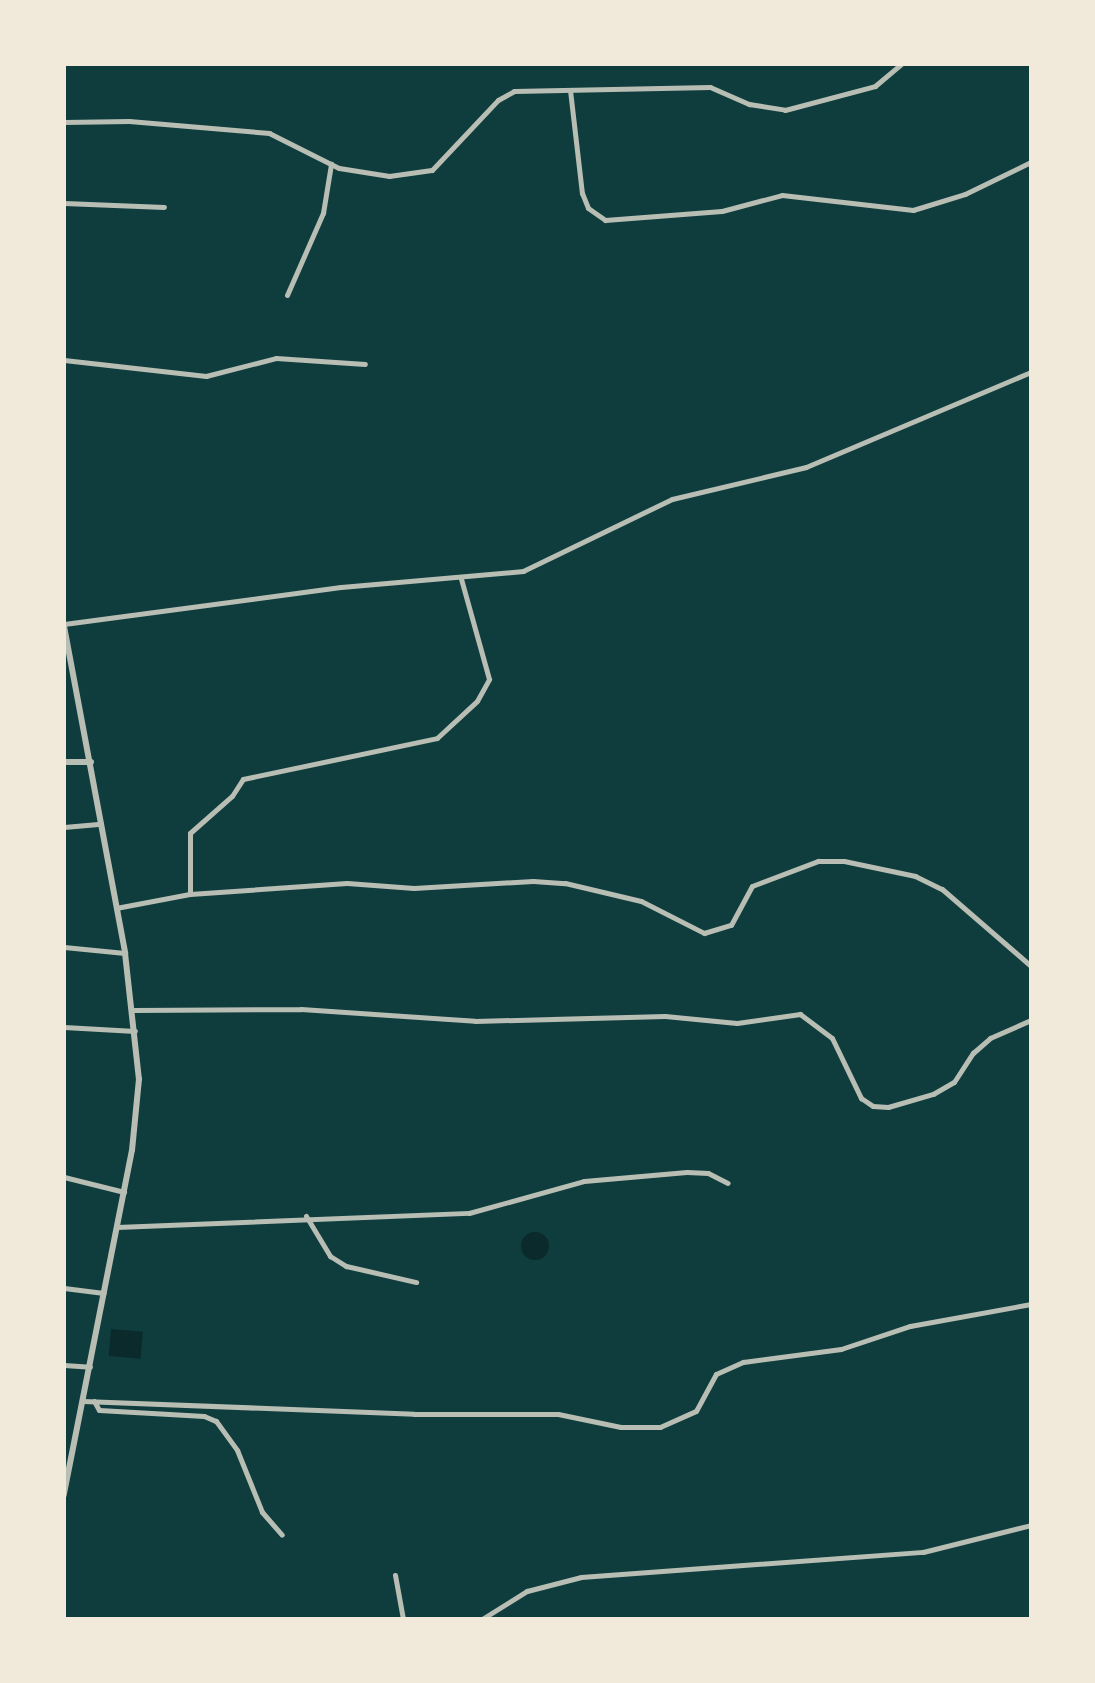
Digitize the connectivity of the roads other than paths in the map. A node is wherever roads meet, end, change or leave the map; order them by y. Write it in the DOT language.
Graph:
graph roads {
  1 [pos="901,64"];
  2 [pos="570,90"];
  3 [pos="64,122"];
  4 [pos="1031,162"];
  5 [pos="331,164"];
  6 [pos="64,203"];
  7 [pos="164,207"];
  8 [pos="287,295"];
  9 [pos="64,360"];
  10 [pos="365,364"];
  11 [pos="1031,372"];
  12 [pos="461,579"];
  13 [pos="64,625"];
  14 [pos="64,762"];
  15 [pos="91,762"];
  16 [pos="101,824"];
  17 [pos="64,827"];
  18 [pos="190,894"];
  19 [pos="116,908"];
  20 [pos="64,947"];
  21 [pos="125,953"];
  22 [pos="1031,966"];
  23 [pos="134,1010"];
  24 [pos="1031,1020"];
  25 [pos="64,1027"];
  26 [pos="136,1031"];
  27 [pos="64,1177"];
  28 [pos="728,1183"];
  29 [pos="124,1192"];
  30 [pos="306,1216"];
  31 [pos="117,1227"];
  32 [pos="416,1282"];
  33 [pos="64,1288"];
  34 [pos="104,1293"];
  35 [pos="1031,1304"];
  36 [pos="64,1365"];
  37 [pos="90,1367"];
  38 [pos="83,1401"];
  39 [pos="94,1401"];
  40 [pos="64,1495"];
  41 [pos="1031,1525"];
  42 [pos="282,1535"];
  43 [pos="395,1575"];
  44 [pos="403,1619"];
  45 [pos="482,1619"];
  1 -- 2 [label="street"];
  2 -- 4 [label="street"];
  2 -- 5 [label="street"];
  3 -- 5 [label="street"];
  5 -- 8 [label="street"];
  6 -- 7 [label="street"];
  9 -- 10 [label="street"];
  11 -- 12 [label="street"];
  12 -- 13 [label="street"];
  12 -- 18 [label="street"];
  13 -- 15 [label="street"];
  14 -- 15 [label="street"];
  15 -- 16 [label="street"];
  16 -- 17 [label="street"];
  16 -- 19 [label="street"];
  18 -- 19 [label="street"];
  18 -- 22 [label="street"];
  19 -- 21 [label="street"];
  20 -- 21 [label="street"];
  21 -- 23 [label="street"];
  23 -- 24 [label="street"];
  23 -- 26 [label="street"];
  25 -- 26 [label="street"];
  26 -- 29 [label="street"];
  27 -- 29 [label="street"];
  28 -- 30 [label="street"];
  29 -- 31 [label="street"];
  30 -- 31 [label="street"];
  30 -- 32 [label="street"];
  31 -- 34 [label="street"];
  33 -- 34 [label="street"];
  34 -- 37 [label="street"];
  35 -- 39 [label="street"];
  36 -- 37 [label="street"];
  37 -- 38 [label="street"];
  38 -- 39 [label="street"];
  38 -- 40 [label="street"];
  39 -- 42 [label="street"];
  41 -- 45 [label="street"];
  43 -- 44 [label="street"];
}
